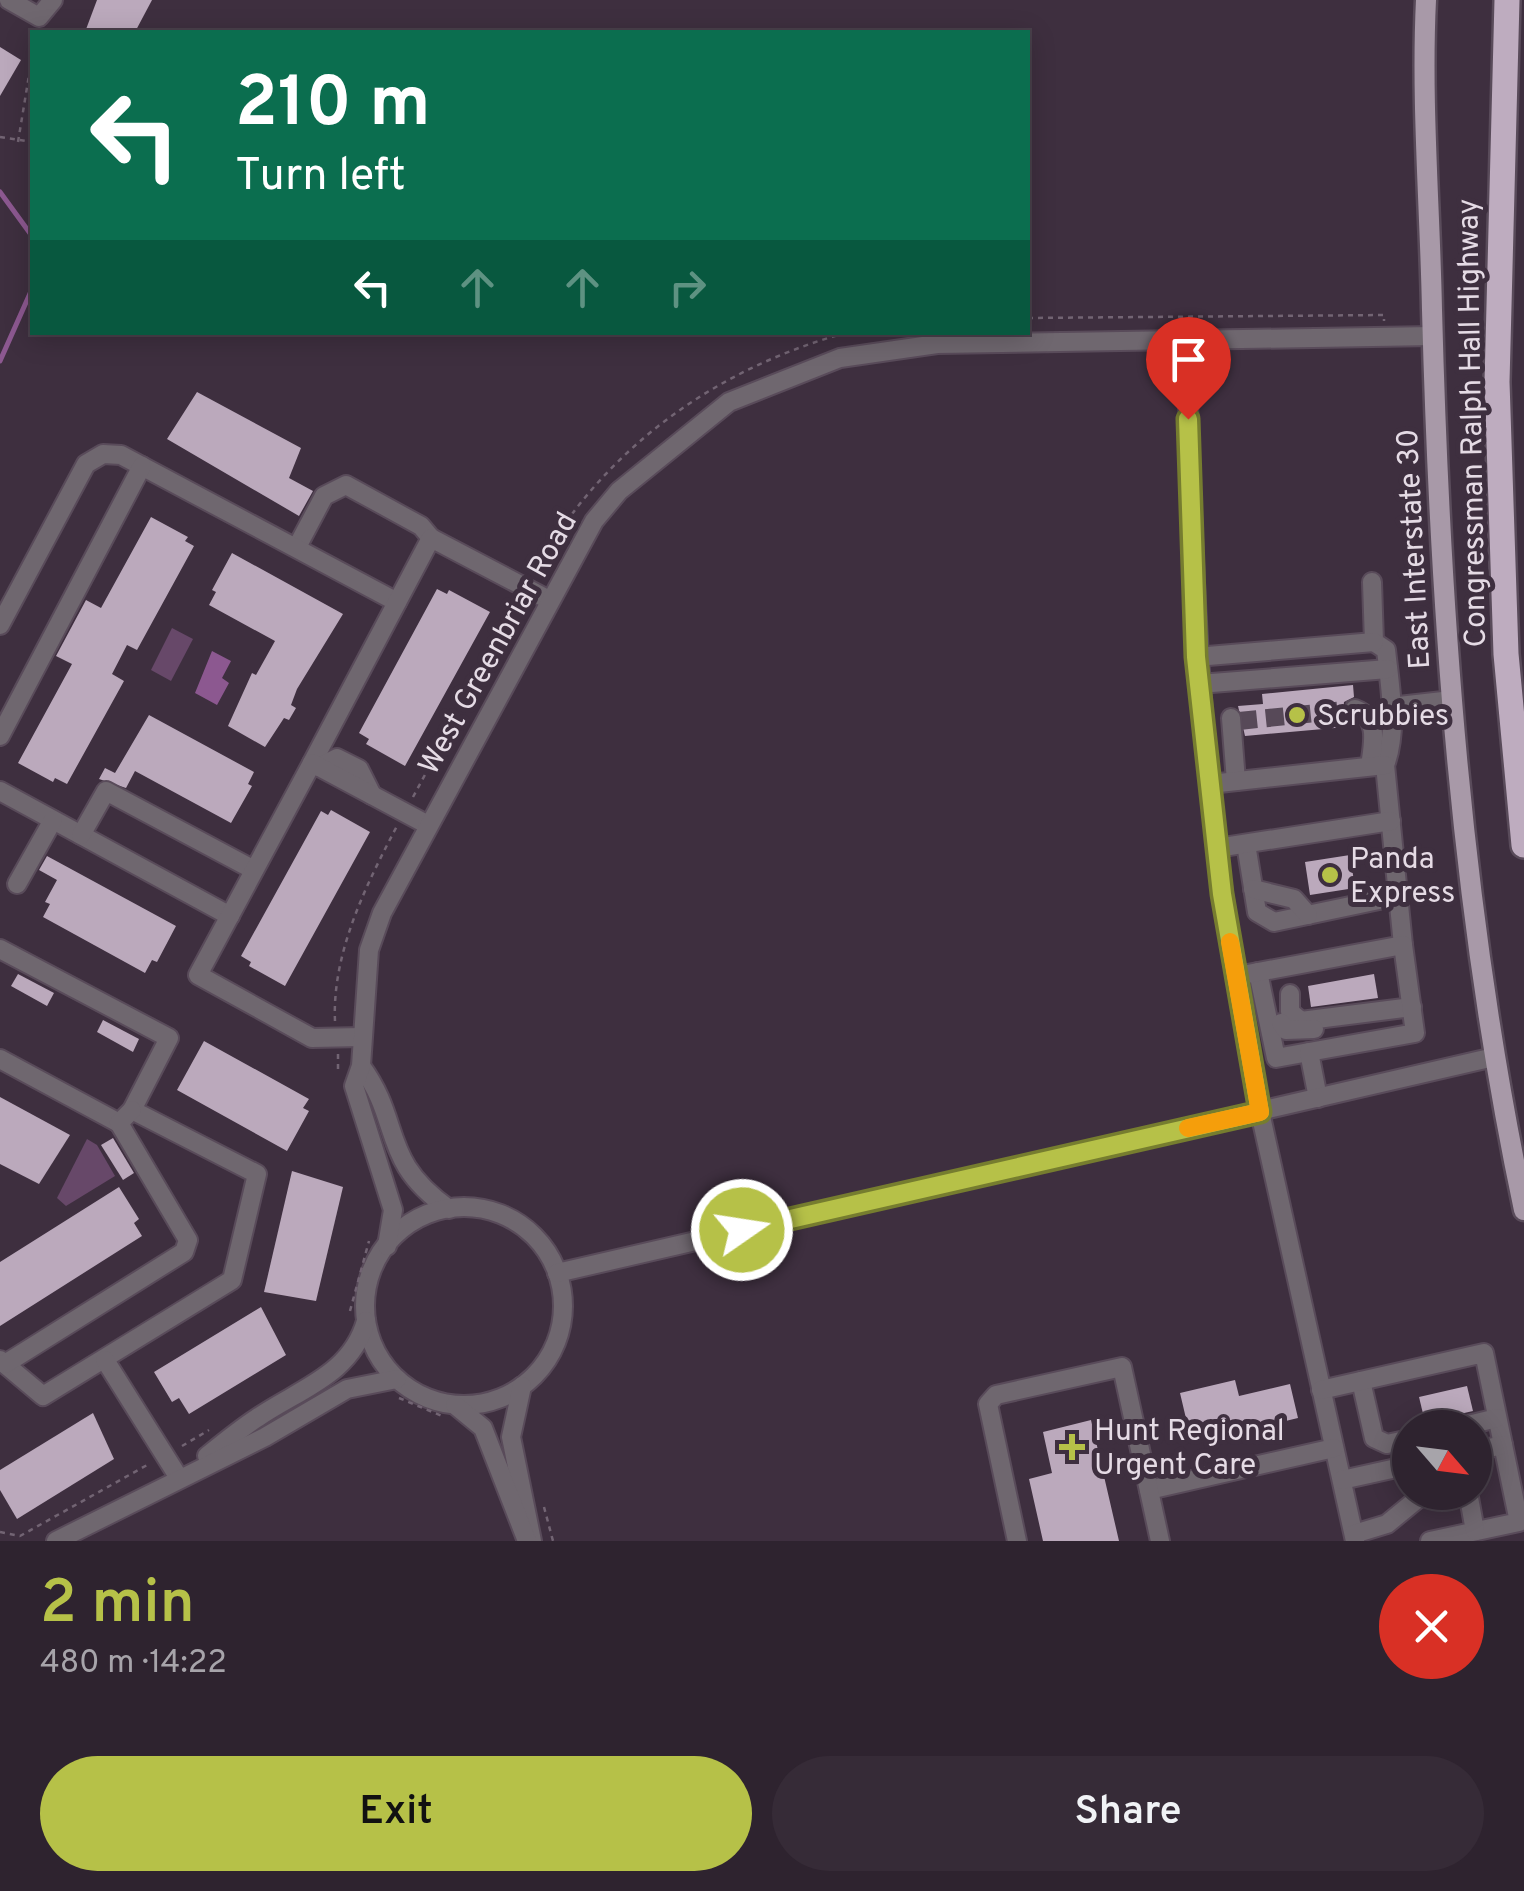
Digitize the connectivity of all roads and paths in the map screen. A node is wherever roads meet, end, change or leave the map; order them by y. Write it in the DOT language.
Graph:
graph roads {
  1 [pos="9,0"];
  2 [pos="53,0"];
  3 [pos="1426,0"];
  4 [pos="1507,0"];
  5 [pos="30,69"];
  6 [pos="0,137"];
  7 [pos="18,142"];
  8 [pos="30,142"];
  9 [pos="1030,318"];
  10 [pos="841,335"];
  11 [pos="1433,336"];
  12 [pos="1384,337"];
  13 [pos="1186,340"];
  14 [pos="142,466"];
  15 [pos="431,538"];
  16 [pos="297,547"];
  17 [pos="1372,582"];
  18 [pos="526,588"];
  19 [pos="548,600"];
  20 [pos="397,602"];
  21 [pos="0,625"];
  22 [pos="1374,642"];
  23 [pos="1196,657"];
  24 [pos="1388,669"];
  25 [pos="1199,684"];
  26 [pos="1452,700"];
  27 [pos="1390,707"];
  28 [pos="1355,709"];
  29 [pos="1202,712"];
  30 [pos="0,736"];
  31 [pos="315,765"];
  32 [pos="1378,766"];
  33 [pos="1236,781"];
  34 [pos="1210,784"];
  35 [pos="3,799"];
  36 [pos="404,812"];
  37 [pos="53,820"];
  38 [pos="1390,821"];
  39 [pos="428,825"];
  40 [pos="81,835"];
  41 [pos="1246,844"];
  42 [pos="1524,845"];
  43 [pos="1217,848"];
  44 [pos="254,870"];
  45 [pos="17,884"];
  46 [pos="1253,889"];
  47 [pos="1398,896"];
  48 [pos="1308,915"];
  49 [pos="230,916"];
  50 [pos="1403,945"];
  51 [pos="0,949"];
  52 [pos="1258,972"];
  53 [pos="1236,976"];
  54 [pos="1291,991"];
  55 [pos="1404,1009"];
  56 [pos="362,1036"];
  57 [pos="336,1037"];
  58 [pos="1309,1052"];
  59 [pos="1494,1057"];
  60 [pos="0,1059"];
  61 [pos="361,1066"];
  62 [pos="338,1072"];
  63 [pos="1318,1098"];
  64 [pos="1260,1112"];
  65 [pos="125,1116"];
  66 [pos="449,1209"];
  67 [pos="1524,1210"];
  68 [pos="372,1232"];
  69 [pos="387,1246"];
  70 [pos="557,1273"];
  71 [pos="358,1317"];
  72 [pos="105,1360"];
  73 [pos="2,1362"];
  74 [pos="1361,1381"];
  75 [pos="522,1386"];
  76 [pos="393,1387"];
  77 [pos="1322,1390"];
  78 [pos="449,1411"];
  79 [pos="1497,1418"];
  80 [pos="1492,1419"];
  81 [pos="212,1428"];
  82 [pos="1392,1443"];
  83 [pos="1503,1445"];
  84 [pos="1492,1447"];
  85 [pos="1334,1448"];
  86 [pos="164,1456"];
  87 [pos="1392,1469"];
  88 [pos="178,1478"];
  89 [pos="1342,1480"];
  90 [pos="1149,1490"];
  91 [pos="1392,1506"];
  92 [pos="1404,1510"];
  93 [pos="1471,1510"];
  94 [pos="1372,1525"];
  95 [pos="1475,1531"];
  96 [pos="0,1532"];
  97 [pos="1354,1538"];
  98 [pos="1441,1540"];
  99 [pos="56,1541"];
  100 [pos="530,1541"];
  101 [pos="1017,1541"];
  102 [pos="1160,1541"];
  1 -- 2 [label="street"];
  3 -- 11 [label="main road, East Interstate 30"];
  4 -- 42 [label="highway, Congressman Ralph Hall Highway"];
  5 -- 7 [label="path"];
  6 -- 7 [label="path"];
  7 -- 8 [label="path"];
  9 -- 12 [label="path"];
  10 -- 18 [label="path"];
  11 -- 12 [label="street, West Greenbriar Road"];
  11 -- 26 [label="main road, East Interstate 30"];
  12 -- 13 [label="street, West Greenbriar Road"];
  13 -- 19 [label="street, West Greenbriar Road"];
  13 -- 23 [label="street"];
  14 -- 16 [label="street"];
  14 -- 21 [label="street"];
  14 -- 30 [label="street"];
  15 -- 16 [label="street"];
  15 -- 18 [label="street"];
  15 -- 20 [label="street"];
  16 -- 20 [label="street"];
  17 -- 22 [label="street"];
  18 -- 19 [label="street"];
  18 -- 36 [label="path"];
  19 -- 39 [label="street, West Greenbriar Road"];
  20 -- 31 [label="street"];
  22 -- 23 [label="street"];
  22 -- 24 [label="street"];
  23 -- 25 [label="street"];
  24 -- 25 [label="street"];
  24 -- 27 [label="street"];
  25 -- 29 [label="street"];
  26 -- 27 [label="street"];
  26 -- 59 [label="main road, East Interstate 30"];
  27 -- 32 [label="street"];
  28 -- 32 [label="street"];
  29 -- 33 [label="street"];
  29 -- 34 [label="street"];
  31 -- 36 [label="street"];
  31 -- 44 [label="street"];
  32 -- 33 [label="street"];
  32 -- 38 [label="street"];
  33 -- 34 [label="street"];
  34 -- 43 [label="street"];
  35 -- 37 [label="street"];
  36 -- 39 [label="street"];
  36 -- 57 [label="path"];
  37 -- 40 [label="street"];
  37 -- 45 [label="street"];
  38 -- 41 [label="street"];
  38 -- 47 [label="street"];
  39 -- 56 [label="street, West Greenbriar Road"];
  40 -- 44 [label="street"];
  40 -- 49 [label="street"];
  41 -- 43 [label="street"];
  41 -- 46 [label="street"];
  43 -- 53 [label="street"];
  44 -- 49 [label="street"];
  46 -- 48 [label="street"];
  46 -- 48 [label="street"];
  47 -- 48 [label="street"];
  47 -- 50 [label="street"];
  49 -- 57 [label="street"];
  50 -- 54 [label="street"];
  50 -- 55 [label="street"];
  51 -- 65 [label="street"];
  52 -- 53 [label="street"];
  52 -- 54 [label="street"];
  52 -- 58 [label="street"];
  53 -- 64 [label="street"];
  54 -- 55 [label="street"];
  54 -- 55 [label="street"];
  55 -- 58 [label="street"];
  56 -- 57 [label="street"];
  56 -- 61 [label="street, West Greenbriar Road"];
  57 -- 62 [label="path"];
  58 -- 63 [label="street"];
  59 -- 63 [label="street"];
  59 -- 67 [label="main road, East Interstate 30"];
  60 -- 65 [label="street"];
  61 -- 66 [label="street"];
  61 -- 69 [label="street, West Greenbriar Road"];
  63 -- 64 [label="street"];
  64 -- 70 [label="street"];
  64 -- 77 [label="street"];
  65 -- 72 [label="street"];
  65 -- 73 [label="street"];
  66 -- 69 [label="street"];
  66 -- 70 [label="street"];
  68 -- 71 [label="path"];
  69 -- 71 [label="street"];
  70 -- 75 [label="street"];
  71 -- 76 [label="street"];
  71 -- 88 [label="street"];
  72 -- 73 [label="street"];
  72 -- 86 [label="street"];
  74 -- 77 [label="street"];
  74 -- 79 [label="street"];
  74 -- 82 [label="street"];
  75 -- 78 [label="street"];
  75 -- 100 [label="street"];
  76 -- 78 [label="path"];
  76 -- 78 [label="street"];
  76 -- 88 [label="street"];
  77 -- 85 [label="street"];
  78 -- 100 [label="street"];
  79 -- 80 [label="street"];
  79 -- 83 [label="street"];
  81 -- 86 [label="path"];
  83 -- 84 [label="street"];
  83 -- 95 [label="street"];
  85 -- 89 [label="street"];
  85 -- 90 [label="street"];
  86 -- 88 [label="street"];
  86 -- 96 [label="path"];
  87 -- 89 [label="street"];
  88 -- 99 [label="street"];
  89 -- 97 [label="street"];
  90 -- 101 [label="street"];
  90 -- 102 [label="street"];
  91 -- 94 [label="street"];
  92 -- 94 [label="street"];
  93 -- 95 [label="street"];
  94 -- 97 [label="street"];
  95 -- 98 [label="street"];
}
